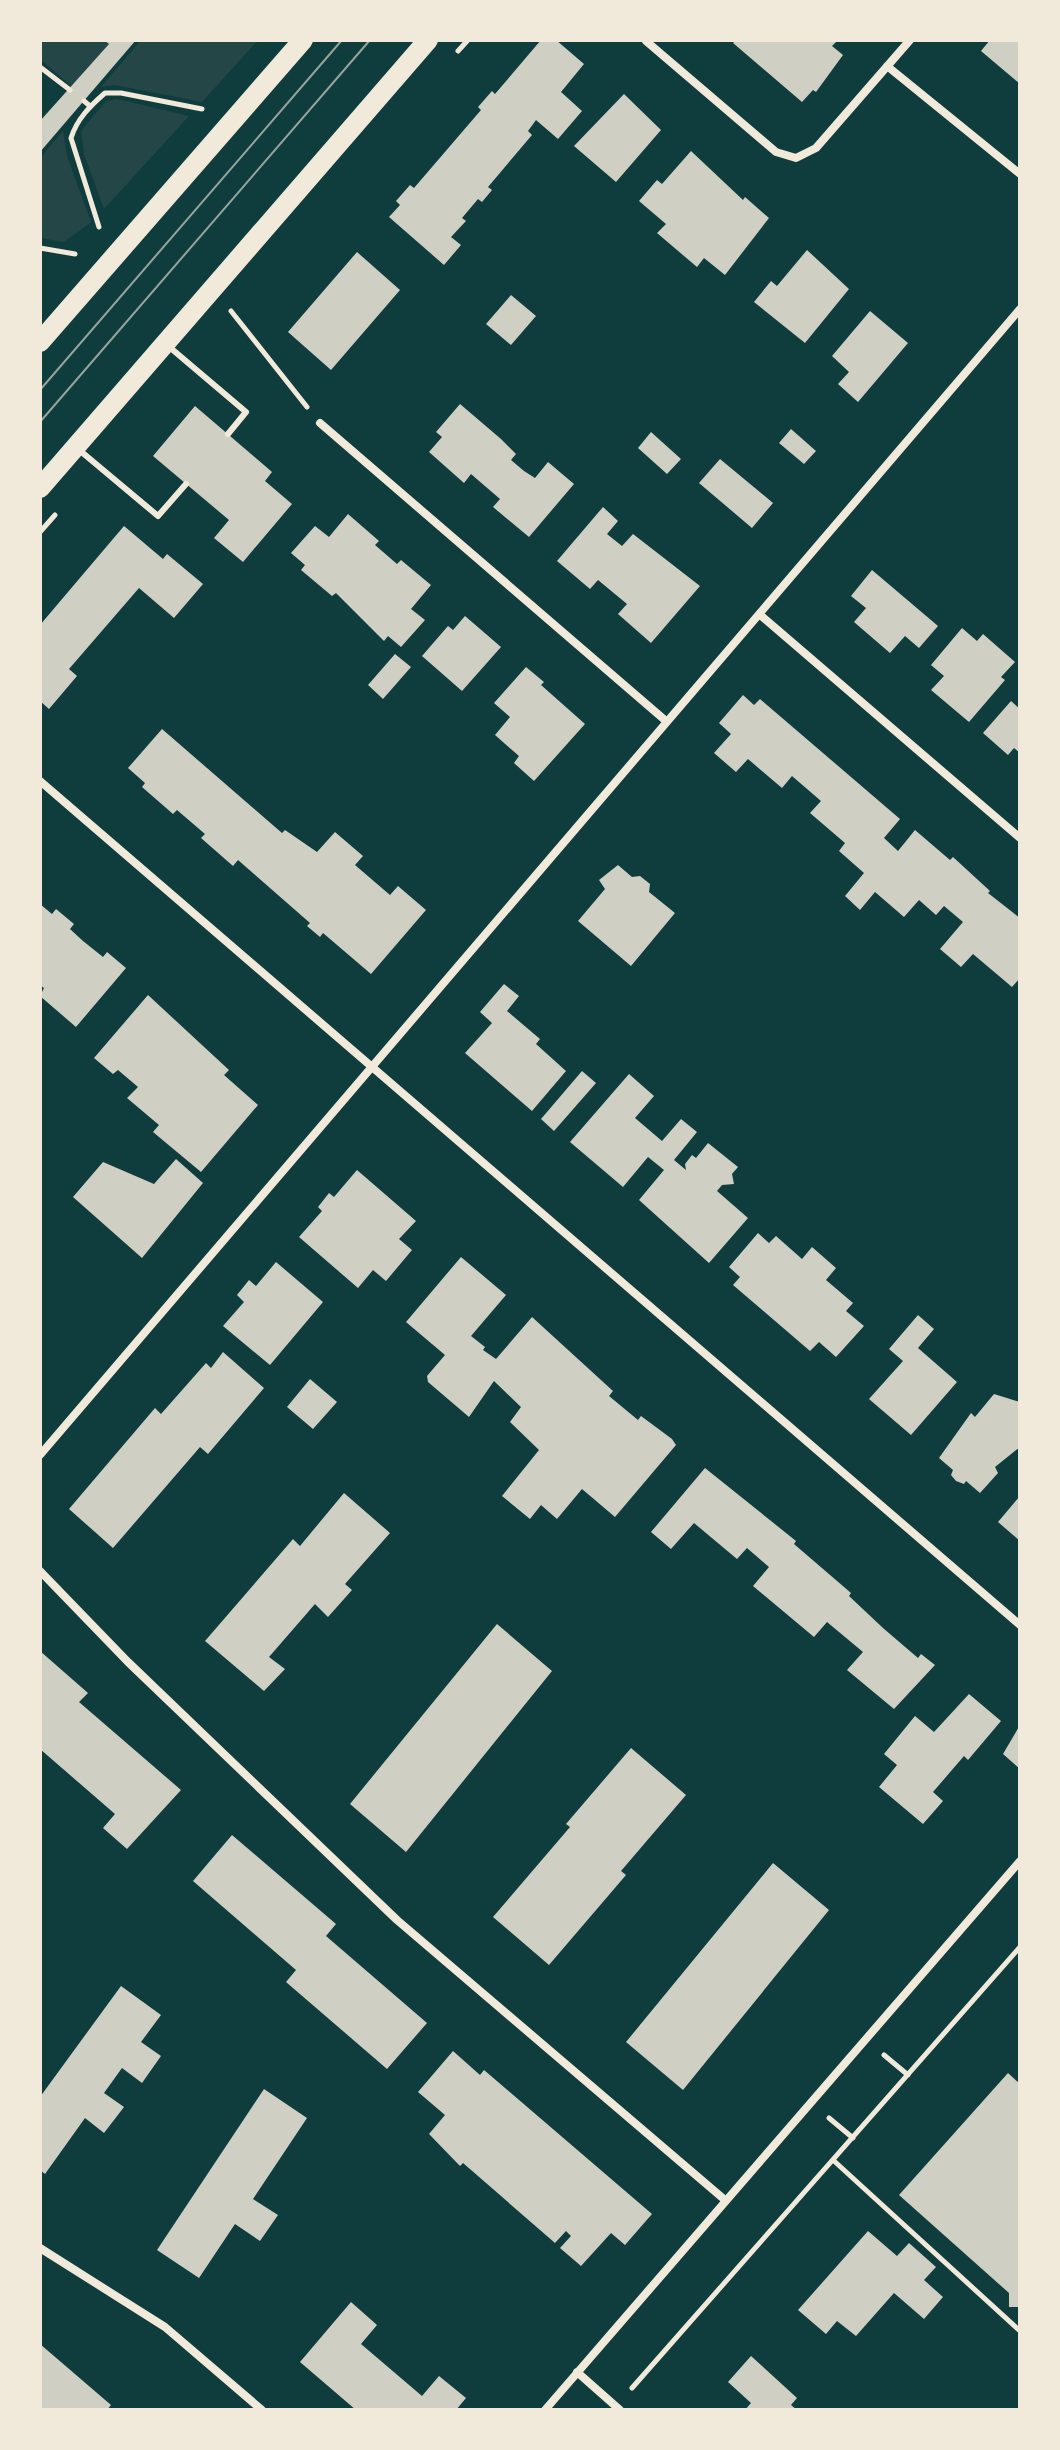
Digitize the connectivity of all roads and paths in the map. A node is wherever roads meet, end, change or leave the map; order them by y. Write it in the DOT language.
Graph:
graph roads {
  1 [pos="428,40"];
  2 [pos="910,40"];
  3 [pos="646,41"];
  4 [pos="296,43"];
  5 [pos="887,66"];
  6 [pos="40,67"];
  7 [pos="70,90"];
  8 [pos="84,101"];
  9 [pos="90,106"];
  10 [pos="207,111"];
  11 [pos="1020,174"];
  12 [pos="101,234"];
  13 [pos="40,248"];
  14 [pos="80,255"];
  15 [pos="210,292"];
  16 [pos="1020,309"];
  17 [pos="40,342"];
  18 [pos="165,344"];
  19 [pos="320,423"];
  20 [pos="228,434"];
  21 [pos="76,446"];
  22 [pos="186,484"];
  23 [pos="40,488"];
  24 [pos="759,614"];
  25 [pos="666,721"];
  26 [pos="40,781"];
  27 [pos="1020,838"];
  28 [pos="372,1067"];
  29 [pos="40,1455"];
  30 [pos="40,1571"];
  31 [pos="1020,1625"];
  32 [pos="1020,1861"];
  33 [pos="1020,1947"];
  34 [pos="833,2160"];
  35 [pos="725,2200"];
  36 [pos="40,2248"];
  37 [pos="1020,2331"];
  38 [pos="577,2372"];
  39 [pos="618,2408"];
  40 [pos="262,2410"];
  41 [pos="545,2410"];
  1 -- 15 [label="main road"];
  2 -- 5 [label="street"];
  3 -- 5 [label="street"];
  4 -- 17 [label="main road"];
  5 -- 11 [label="street"];
  6 -- 7 [label="path"];
  8 -- 9 [label="path"];
  9 -- 10 [label="path"];
  9 -- 12 [label="path"];
  13 -- 14 [label="path"];
  15 -- 18 [label="main road"];
  15 -- 19 [label="path"];
  16 -- 24 [label="street"];
  18 -- 20 [label="lane"];
  18 -- 21 [label="main road"];
  19 -- 25 [label="street"];
  21 -- 22 [label="lane"];
  21 -- 23 [label="main road"];
  24 -- 25 [label="street"];
  24 -- 27 [label="street"];
  25 -- 28 [label="street"];
  26 -- 28 [label="street"];
  28 -- 29 [label="street"];
  28 -- 31 [label="street"];
  30 -- 35 [label="street"];
  32 -- 35 [label="street"];
  33 -- 34 [label="path"];
  34 -- 37 [label="path"];
  34 -- 39 [label="path"];
  35 -- 38 [label="street"];
  36 -- 40 [label="street"];
  38 -- 39 [label="street"];
  38 -- 41 [label="street"];
}
